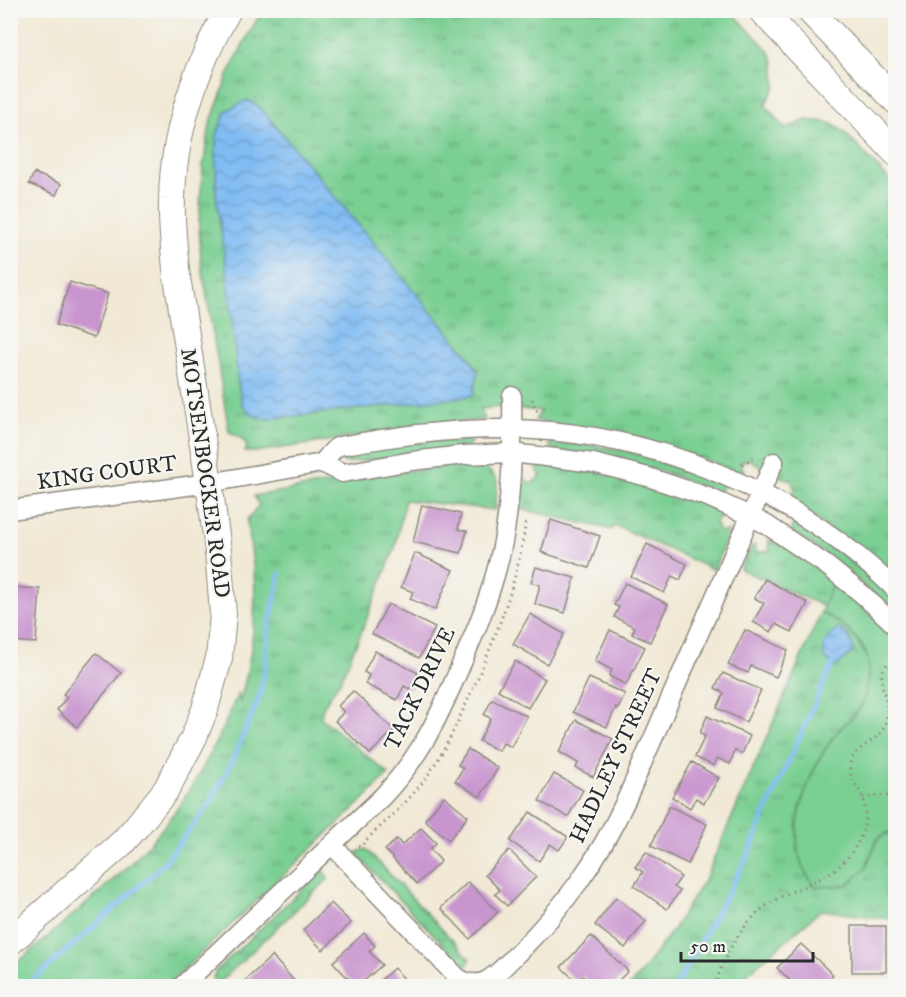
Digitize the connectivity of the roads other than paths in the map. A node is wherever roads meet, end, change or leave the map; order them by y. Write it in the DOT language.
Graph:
graph roads {
  1 [pos="228,10"];
  2 [pos="761,10"];
  3 [pos="809,10"];
  4 [pos="896,101"];
  5 [pos="896,153"];
  6 [pos="512,396"];
  7 [pos="512,429"];
  8 [pos="511,453"];
  9 [pos="774,462"];
  10 [pos="322,463"];
  11 [pos="210,483"];
  12 [pos="760,493"];
  13 [pos="10,510"];
  14 [pos="750,516"];
  15 [pos="896,590"];
  16 [pos="896,627"];
  17 [pos="332,845"];
  18 [pos="10,942"];
  19 [pos="190,984"];
  20 [pos="473,985"];
  1 -- 11 [label="main road, MOTSENBOCKER ROAD"];
  2 -- 5 [label="main road"];
  3 -- 4 [label="main road"];
  6 -- 7 [label="street, TACK DRIVE"];
  7 -- 8 [label="street, TACK DRIVE"];
  7 -- 10 [label="street"];
  7 -- 12 [label="street"];
  8 -- 10 [label="street"];
  8 -- 14 [label="street"];
  8 -- 17 [label="street, TACK DRIVE"];
  9 -- 12 [label="street, HADLEY STREET"];
  10 -- 11 [label="street, KING COURT"];
  11 -- 13 [label="street, KING COURT"];
  11 -- 18 [label="main road, MOTSENBOCKER ROAD"];
  12 -- 14 [label="street, HADLEY STREET"];
  12 -- 15 [label="street"];
  14 -- 16 [label="street"];
  14 -- 20 [label="street, HADLEY STREET"];
  17 -- 19 [label="street, TACK DRIVE"];
  17 -- 20 [label="street, HADLEY STREET"];
}
